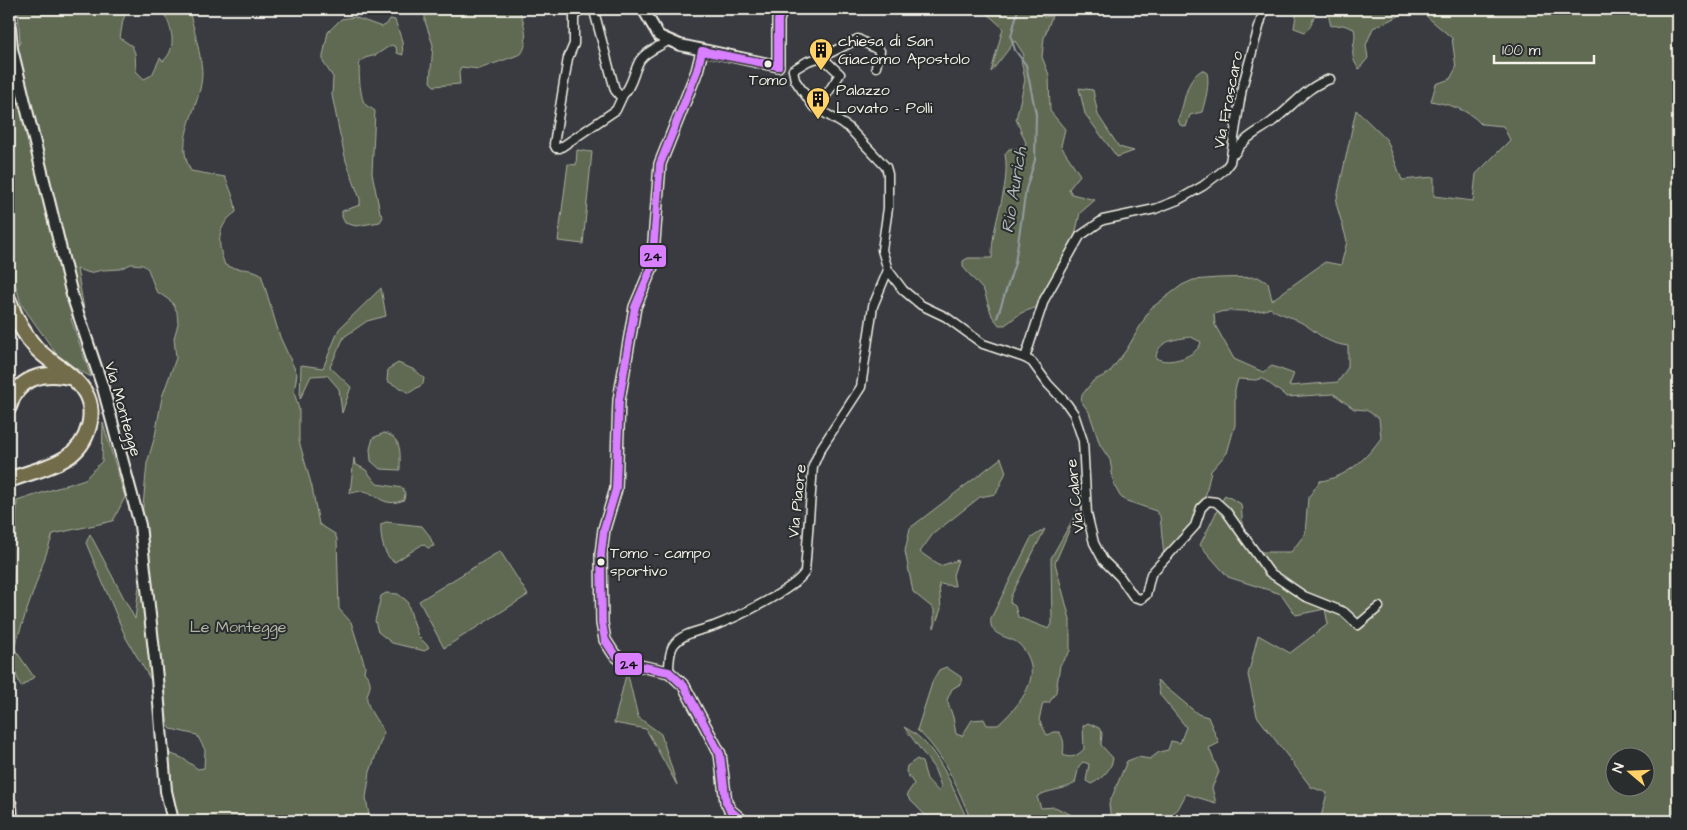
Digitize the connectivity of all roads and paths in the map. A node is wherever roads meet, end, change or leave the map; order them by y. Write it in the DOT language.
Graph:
graph roads {
  1 [pos="643,9"];
  2 [pos="782,9"];
  3 [pos="1264,9"];
  4 [pos="9,12"];
  5 [pos="669,40"];
  6 [pos="702,50"];
  7 [pos="822,57"];
  8 [pos="778,66"];
  9 [pos="876,67"];
  10 [pos="793,70"];
  11 [pos="1330,79"];
  12 [pos="623,95"];
  13 [pos="813,106"];
  14 [pos="1230,162"];
  15 [pos="888,270"];
  16 [pos="9,301"];
  17 [pos="1026,358"];
  18 [pos="70,377"];
  19 [pos="9,407"];
  20 [pos="9,480"];
  21 [pos="1379,606"];
  22 [pos="668,672"];
  23 [pos="9,805"];
  24 [pos="10,821"];
  25 [pos="172,821"];
  26 [pos="743,821"];
  1 -- 5 [label="street"];
  2 -- 8 [label="street"];
  3 -- 14 [label="street, Via Frascaro"];
  4 -- 25 [label="street, Via Montegge"];
  5 -- 6 [label="street"];
  5 -- 12 [label="street"];
  6 -- 8 [label="street"];
  6 -- 22 [label="street"];
  7 -- 9 [label="street"];
  7 -- 10 [label="street"];
  7 -- 13 [label="street"];
  8 -- 10 [label="street"];
  10 -- 13 [label="street"];
  11 -- 14 [label="street"];
  12 -- 12 [label="street"];
  13 -- 15 [label="street"];
  14 -- 17 [label="street, Via Frascaro"];
  15 -- 17 [label="street"];
  15 -- 22 [label="street, Via Piaore"];
  16 -- 18 [label="highway"];
  17 -- 21 [label="street, Via Calare"];
  18 -- 19 [label="highway"];
  18 -- 20 [label="highway"];
  22 -- 26 [label="street"];
  23 -- 24 [label="highway"];
}
